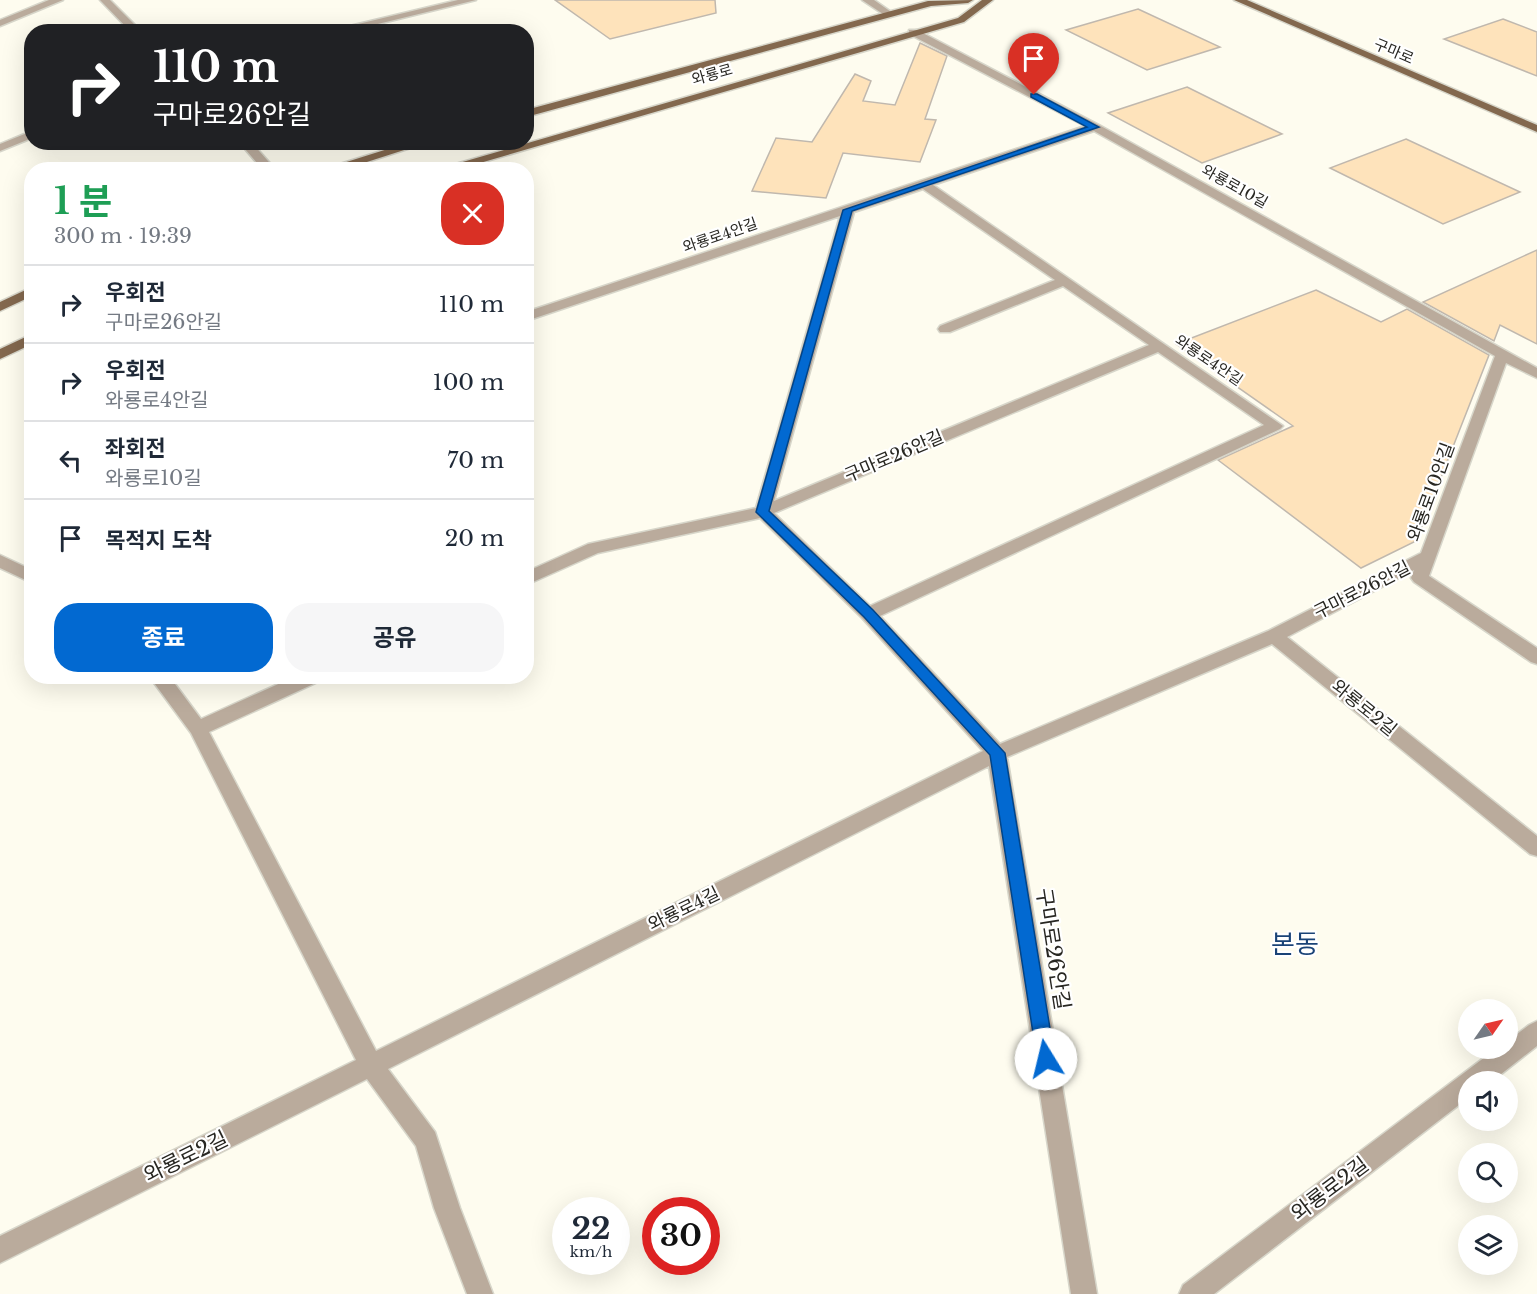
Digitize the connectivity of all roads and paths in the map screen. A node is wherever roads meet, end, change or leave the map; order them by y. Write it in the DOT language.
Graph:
graph roads {
  1 [pos="58,0"];
  2 [pos="105,0"];
  3 [pos="471,0"];
  4 [pos="867,0"];
  5 [pos="969,0"];
  6 [pos="988,0"];
  7 [pos="1239,0"];
  8 [pos="889,14"];
  9 [pos="0,23"];
  10 [pos="129,24"];
  11 [pos="365,24"];
  12 [pos="913,33"];
  13 [pos="534,112"];
  14 [pos="1095,127"];
  15 [pos="1537,129"];
  16 [pos="24,138"];
  17 [pos="534,143"];
  18 [pos="0,148"];
  19 [pos="251,150"];
  20 [pos="396,150"];
  21 [pos="510,150"];
  22 [pos="263,162"];
  23 [pos="355,162"];
  24 [pos="469,162"];
  25 [pos="924,184"];
  26 [pos="848,210"];
  27 [pos="1065,282"];
  28 [pos="24,295"];
  29 [pos="0,308"];
  30 [pos="534,315"];
  31 [pos="945,329"];
  32 [pos="24,342"];
  33 [pos="1159,346"];
  34 [pos="1502,355"];
  35 [pos="0,356"];
  36 [pos="1537,375"];
  37 [pos="763,512"];
  38 [pos="1428,556"];
  39 [pos="0,561"];
  40 [pos="24,573"];
  41 [pos="534,575"];
  42 [pos="868,614"];
  43 [pos="1274,636"];
  44 [pos="1537,657"];
  45 [pos="164,684"];
  46 [pos="296,684"];
  47 [pos="198,729"];
  48 [pos="997,753"];
  49 [pos="1537,848"];
  50 [pos="1537,1032"];
  51 [pos="371,1065"];
  52 [pos="1486,1071"];
  53 [pos="1458,1092"];
  54 [pos="0,1250"];
  55 [pos="480,1294"];
  56 [pos="1084,1294"];
  57 [pos="1192,1294"];
  1 -- 9 [label="street"];
  2 -- 10 [label="street"];
  3 -- 11 [label="street"];
  4 -- 8 [label="street"];
  5 -- 8 [label="main road, 와룡로"];
  6 -- 12 [label="main road, 와룡로"];
  7 -- 15 [label="main road, 구마로"];
  8 -- 13 [label="main road, 와룡로"];
  12 -- 14 [label="street, 와룡로10길"];
  12 -- 17 [label="main road, 와룡로"];
  14 -- 25 [label="street, 와룡로4안길"];
  14 -- 34 [label="street, 와룡로10길"];
  16 -- 18 [label="street"];
  19 -- 22 [label="street"];
  20 -- 23 [label="main road"];
  21 -- 24 [label="main road, 와룡로"];
  25 -- 26 [label="street, 와룡로4안길"];
  25 -- 27 [label="street, 와룡로4안길"];
  26 -- 30 [label="street, 와룡로4안길"];
  26 -- 37 [label="street"];
  27 -- 31 [label="street"];
  27 -- 33 [label="street, 와룡로4안길"];
  28 -- 29 [label="main road"];
  32 -- 35 [label="main road"];
  33 -- 37 [label="street, 구마로26안길"];
  33 -- 42 [label="street, 와룡로4안길"];
  34 -- 36 [label="street, 와룡로10길"];
  34 -- 38 [label="street, 와룡로10안길"];
  37 -- 41 [label="street"];
  37 -- 42 [label="street"];
  38 -- 43 [label="street, 구마로26안길"];
  38 -- 44 [label="street, 와룡로10안길"];
  39 -- 40 [label="street"];
  42 -- 48 [label="street"];
  43 -- 48 [label="street, 구마로26안길"];
  43 -- 49 [label="street, 와룡로2길"];
  45 -- 47 [label="street"];
  46 -- 47 [label="street"];
  47 -- 51 [label="street"];
  48 -- 51 [label="street, 와룡로4길"];
  48 -- 56 [label="street, 구마로26안길"];
  50 -- 52 [label="street, 와룡로2길"];
  51 -- 54 [label="street, 와룡로2길"];
  51 -- 55 [label="street"];
  53 -- 57 [label="street, 와룡로2길"];
}
